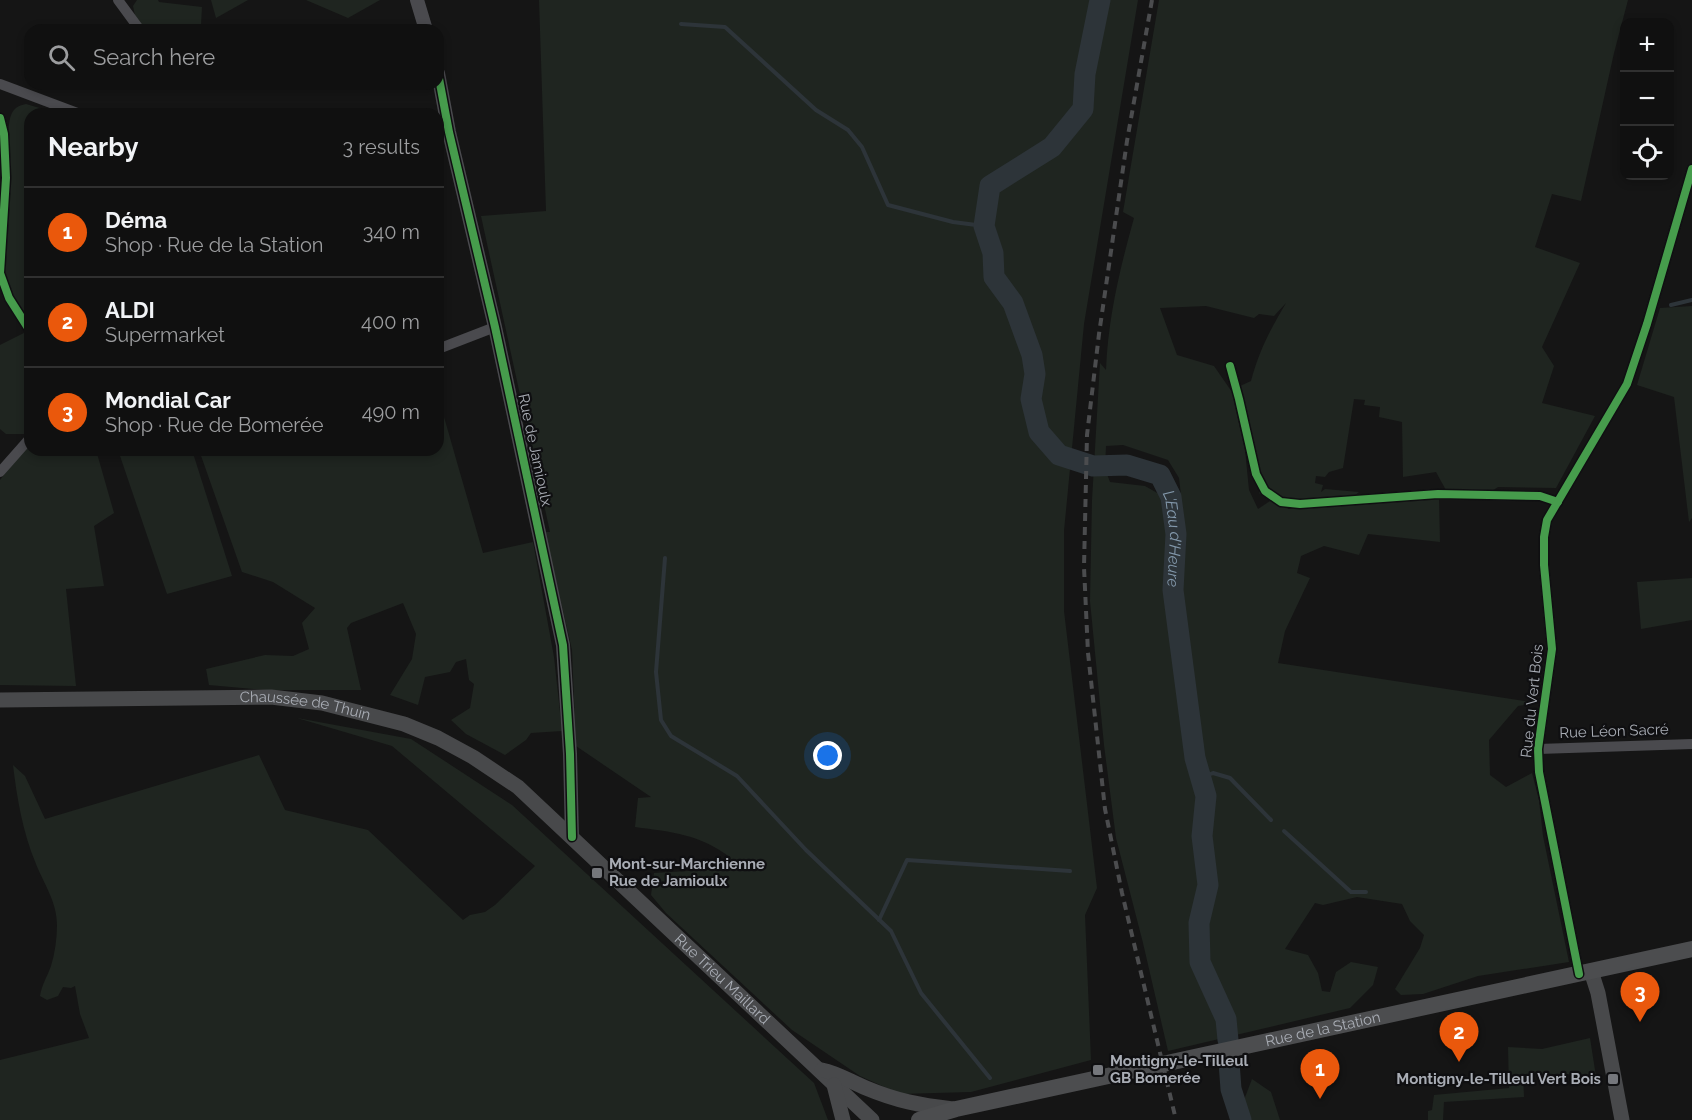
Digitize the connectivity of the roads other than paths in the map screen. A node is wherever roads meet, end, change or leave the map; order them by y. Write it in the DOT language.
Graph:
graph roads {
  1 [pos="118,0"];
  2 [pos="417,0"];
  3 [pos="136,24"];
  4 [pos="424,24"];
  5 [pos="0,84"];
  6 [pos="440,90"];
  7 [pos="64,108"];
  8 [pos="442,108"];
  9 [pos="0,118"];
  10 [pos="444,132"];
  11 [pos="1692,169"];
  12 [pos="24,322"];
  13 [pos="495,327"];
  14 [pos="444,347"];
  15 [pos="1230,366"];
  16 [pos="24,445"];
  17 [pos="0,472"];
  18 [pos="1558,502"];
  19 [pos="0,700"];
  20 [pos="1692,744"];
  21 [pos="1538,749"];
  22 [pos="572,837"];
  23 [pos="1692,949"];
  24 [pos="1585,972"];
  25 [pos="819,1069"];
  26 [pos="833,1083"];
  27 [pos="956,1109"];
  28 [pos="843,1120"];
  29 [pos="872,1120"];
  30 [pos="919,1120"];
  31 [pos="1622,1120"];
  1 -- 3 [label="street"];
  2 -- 4 [label="street"];
  5 -- 7 [label="street"];
  6 -- 8 [label="street, Rue de Jamioulx"];
  9 -- 12 [label="street"];
  10 -- 13 [label="street, Rue de Jamioulx"];
  11 -- 18 [label="street, Rue du Vert Bois"];
  13 -- 14 [label="street"];
  13 -- 22 [label="street, Rue de Jamioulx"];
  15 -- 18 [label="street"];
  16 -- 17 [label="street"];
  18 -- 21 [label="street, Rue du Vert Bois"];
  19 -- 22 [label="main road, Chaussée de Thuin"];
  20 -- 21 [label="street, Rue Léon Sacré"];
  21 -- 24 [label="street, Rue du Vert Bois"];
  22 -- 25 [label="main road, Rue Trieu Maillard"];
  23 -- 24 [label="main road, Rue de la Station"];
  24 -- 27 [label="main road, Rue de la Station"];
  24 -- 31 [label="main road"];
  25 -- 26 [label="main road, Rue Trieu Maillard"];
  25 -- 27 [label="main road"];
  26 -- 28 [label="main road"];
  26 -- 29 [label="main road, Rue Trieu Maillard"];
  27 -- 30 [label="main road, Rue de la Station"];
}
